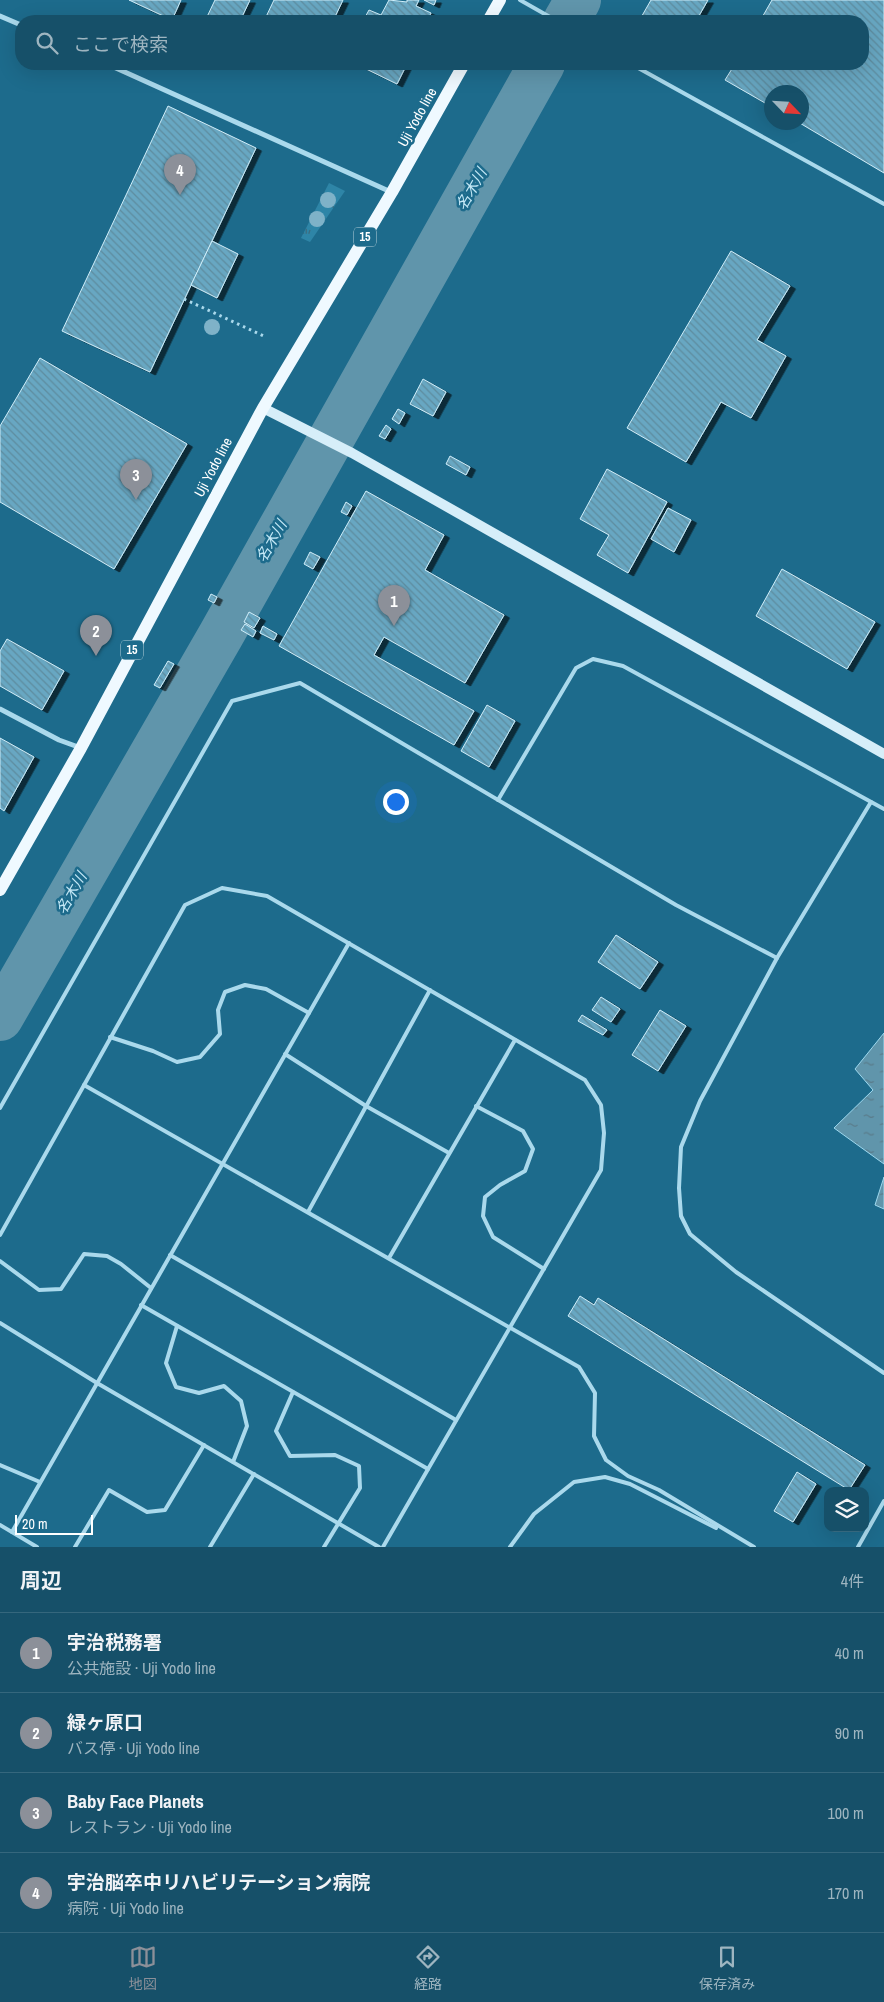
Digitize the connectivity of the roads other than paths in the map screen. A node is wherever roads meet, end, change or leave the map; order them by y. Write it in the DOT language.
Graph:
graph roads {
  1 [pos="500,0"];
  2 [pos="520,0"];
  3 [pos="491,15"];
  4 [pos="546,15"];
  5 [pos="0,16"];
  6 [pos="15,22"];
  7 [pos="120,70"];
  8 [pos="461,70"];
  9 [pos="642,70"];
  10 [pos="392,192"];
  11 [pos="884,204"];
  12 [pos="262,408"];
  13 [pos="0,709"];
  14 [pos="81,748"];
  15 [pos="884,754"];
  16 [pos="498,800"];
  17 [pos="871,802"];
  18 [pos="884,809"];
  19 [pos="0,890"];
  20 [pos="349,944"];
  21 [pos="776,958"];
  22 [pos="430,990"];
  23 [pos="309,1013"];
  24 [pos="110,1037"];
  25 [pos="515,1040"];
  26 [pos="285,1054"];
  27 [pos="84,1085"];
  28 [pos="366,1106"];
  29 [pos="476,1106"];
  30 [pos="0,1108"];
  31 [pos="449,1153"];
  32 [pos="222,1163"];
  33 [pos="308,1212"];
  34 [pos="0,1235"];
  35 [pos="170,1255"];
  36 [pos="389,1258"];
  37 [pos="0,1261"];
  38 [pos="544,1269"];
  39 [pos="151,1288"];
  40 [pos="141,1305"];
  41 [pos="0,1323"];
  42 [pos="177,1326"];
  43 [pos="510,1327"];
  44 [pos="884,1373"];
  45 [pos="97,1383"];
  46 [pos="293,1392"];
  47 [pos="456,1420"];
  48 [pos="204,1445"];
  49 [pos="233,1462"];
  50 [pos="0,1465"];
  51 [pos="428,1469"];
  52 [pos="254,1474"];
  53 [pos="40,1482"];
  54 [pos="884,1501"];
  55 [pos="338,1523"];
  56 [pos="0,1525"];
  57 [pos="12,1532"];
  58 [pos="740,1540"];
  59 [pos="37,1547"];
  60 [pos="75,1547"];
  61 [pos="210,1547"];
  62 [pos="324,1547"];
  63 [pos="381,1547"];
  64 [pos="510,1547"];
  65 [pos="754,1547"];
  66 [pos="858,1547"];
  1 -- 3 [label="main road"];
  2 -- 4 [label="lane"];
  5 -- 6 [label="street"];
  7 -- 10 [label="street"];
  8 -- 10 [label="main road, Uji Yodo line / 15"];
  9 -- 11 [label="lane"];
  10 -- 12 [label="main road, Uji Yodo line / 15"];
  12 -- 14 [label="main road, Uji Yodo line / 15"];
  12 -- 15 [label="street"];
  13 -- 14 [label="street"];
  14 -- 19 [label="main road, Uji Yodo line / 15"];
  16 -- 17 [label="lane"];
  16 -- 21 [label="lane"];
  16 -- 30 [label="lane"];
  17 -- 18 [label="lane"];
  17 -- 21 [label="lane"];
  20 -- 22 [label="lane"];
  20 -- 23 [label="lane"];
  20 -- 24 [label="lane"];
  21 -- 44 [label="lane"];
  22 -- 25 [label="lane"];
  22 -- 28 [label="lane"];
  23 -- 24 [label="lane"];
  23 -- 26 [label="lane"];
  24 -- 27 [label="lane"];
  25 -- 29 [label="lane"];
  25 -- 38 [label="lane"];
  26 -- 28 [label="lane"];
  26 -- 32 [label="lane"];
  27 -- 32 [label="lane"];
  27 -- 34 [label="lane"];
  28 -- 31 [label="lane"];
  28 -- 33 [label="lane"];
  29 -- 31 [label="lane"];
  29 -- 38 [label="lane"];
  31 -- 36 [label="lane"];
  32 -- 33 [label="lane"];
  32 -- 35 [label="lane"];
  33 -- 36 [label="lane"];
  35 -- 39 [label="lane"];
  35 -- 47 [label="lane"];
  36 -- 43 [label="lane"];
  37 -- 39 [label="lane"];
  38 -- 43 [label="lane"];
  39 -- 40 [label="lane"];
  40 -- 42 [label="lane"];
  40 -- 45 [label="lane"];
  41 -- 45 [label="lane"];
  42 -- 46 [label="lane"];
  42 -- 49 [label="lane"];
  43 -- 47 [label="lane"];
  43 -- 58 [label="lane"];
  45 -- 48 [label="lane"];
  45 -- 53 [label="lane"];
  46 -- 51 [label="lane"];
  46 -- 55 [label="lane"];
  47 -- 51 [label="lane"];
  48 -- 49 [label="lane"];
  48 -- 60 [label="lane"];
  49 -- 52 [label="lane"];
  50 -- 53 [label="lane"];
  51 -- 63 [label="lane"];
  52 -- 55 [label="lane"];
  52 -- 61 [label="lane"];
  53 -- 57 [label="lane"];
  54 -- 66 [label="lane"];
  55 -- 62 [label="lane"];
  55 -- 63 [label="lane"];
  56 -- 57 [label="lane"];
  57 -- 59 [label="lane"];
  58 -- 64 [label="lane"];
  58 -- 65 [label="lane"];
}
